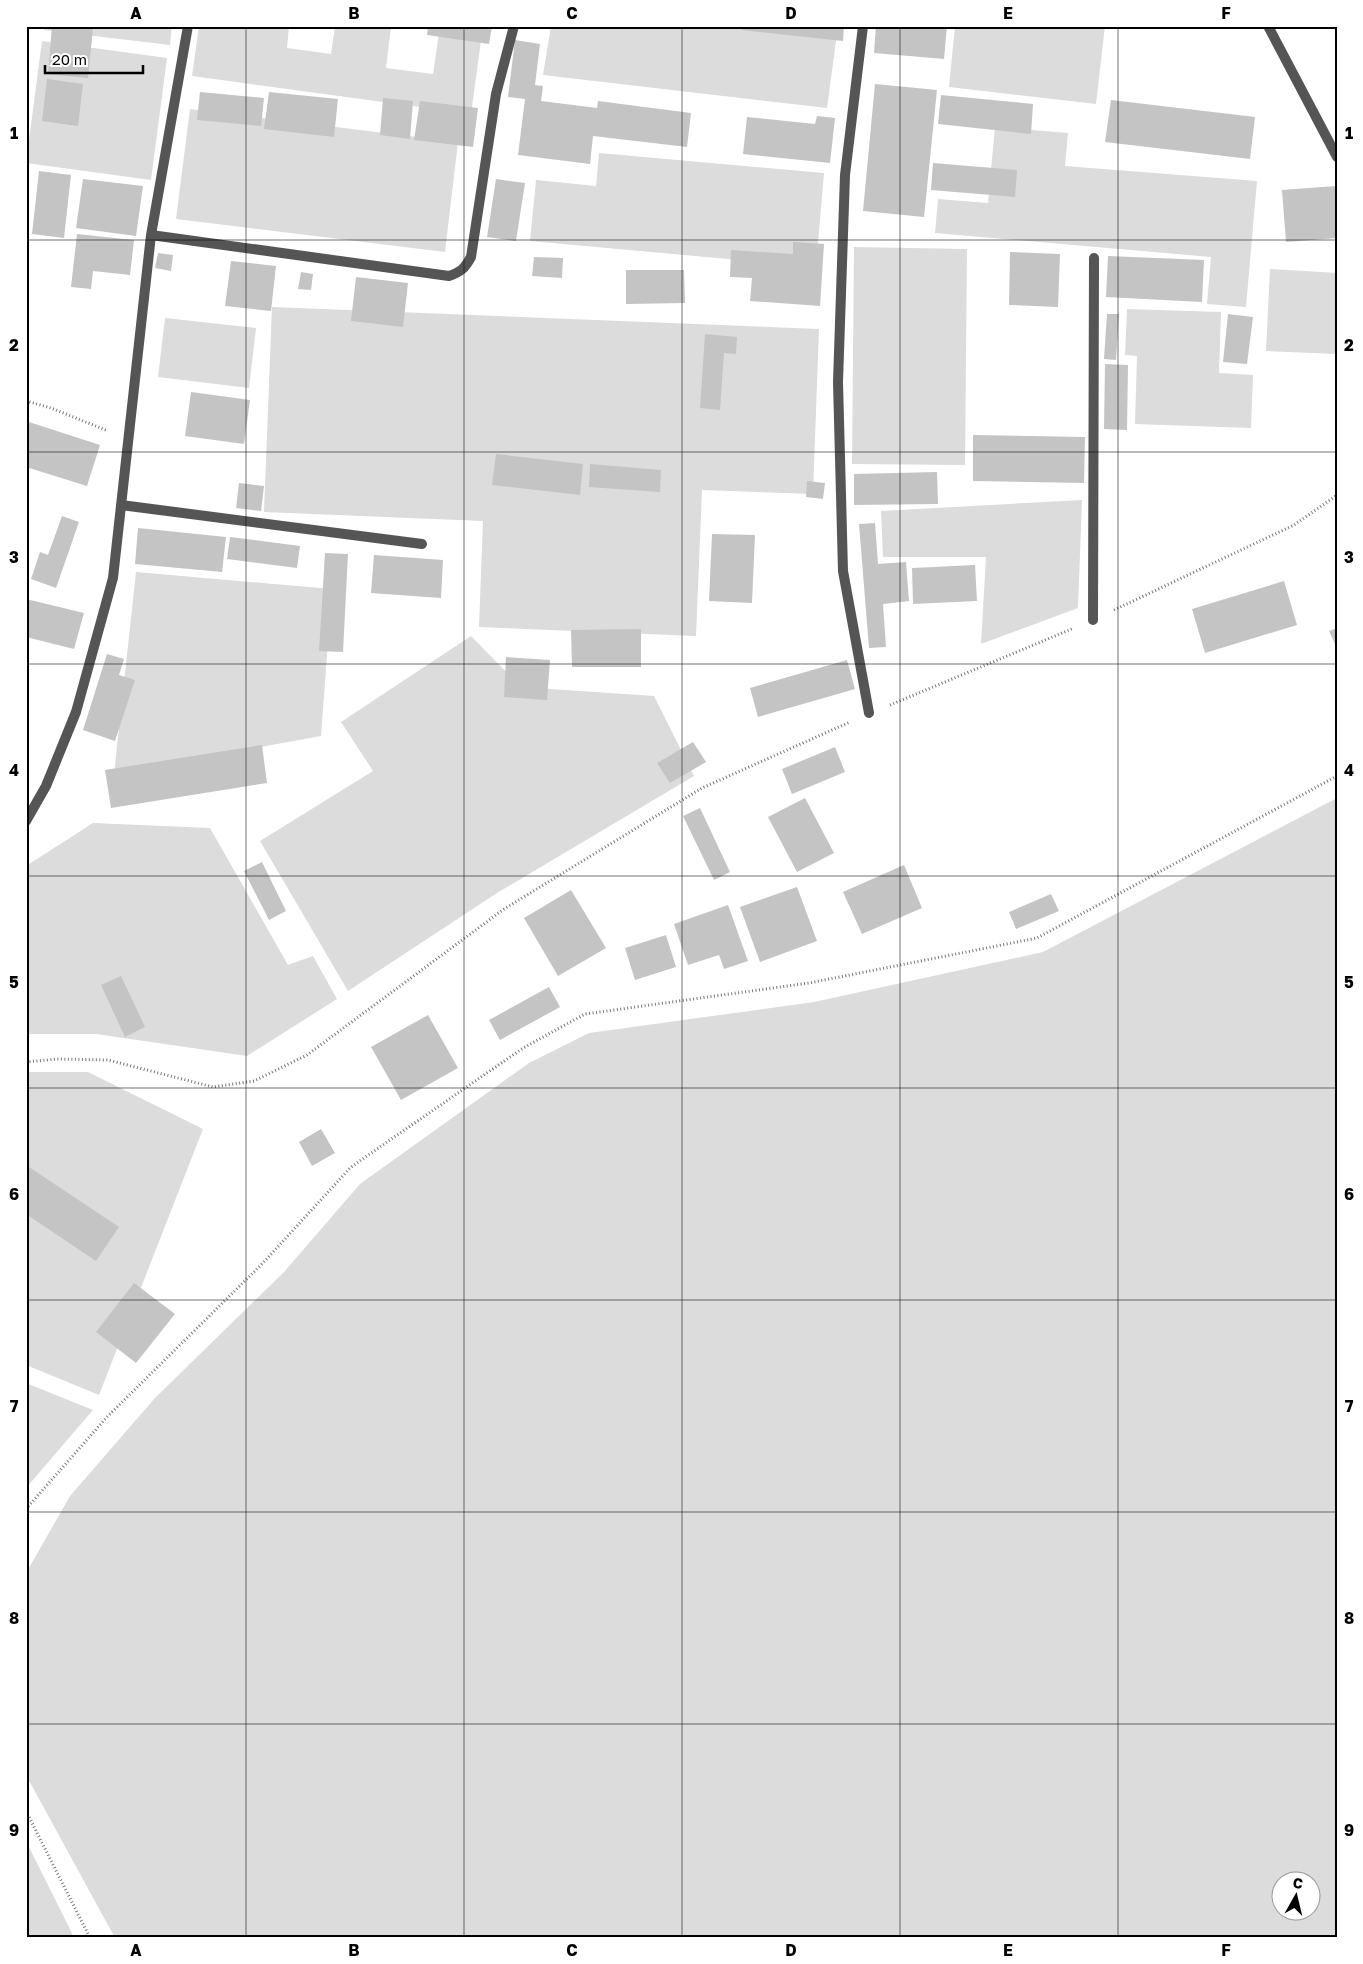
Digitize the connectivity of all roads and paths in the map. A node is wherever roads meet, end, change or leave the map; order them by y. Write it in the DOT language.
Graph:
graph roads {
  1 [pos="188,26"];
  2 [pos="514,26"];
  3 [pos="863,26"];
  4 [pos="1268,26"];
  5 [pos="1337,157"];
  6 [pos="151,235"];
  7 [pos="1094,258"];
  8 [pos="26,401"];
  9 [pos="128,439"];
  10 [pos="1337,495"];
  11 [pos="121,505"];
  12 [pos="422,544"];
  13 [pos="1093,620"];
  14 [pos="869,713"];
  15 [pos="1337,776"];
  16 [pos="26,821"];
  17 [pos="26,1062"];
  18 [pos="26,1509"];
  19 [pos="26,1811"];
  20 [pos="90,1938"];
  1 -- 6 [label="lane"];
  2 -- 6 [label="lane"];
  3 -- 14 [label="lane"];
  4 -- 5 [label="lane"];
  6 -- 9 [label="lane"];
  7 -- 13 [label="lane"];
  8 -- 9 [label="path"];
  9 -- 11 [label="lane"];
  10 -- 13 [label="path"];
  11 -- 12 [label="lane"];
  11 -- 16 [label="lane"];
  13 -- 14 [label="path"];
  14 -- 17 [label="path"];
  15 -- 18 [label="path"];
  19 -- 20 [label="path"];
}
